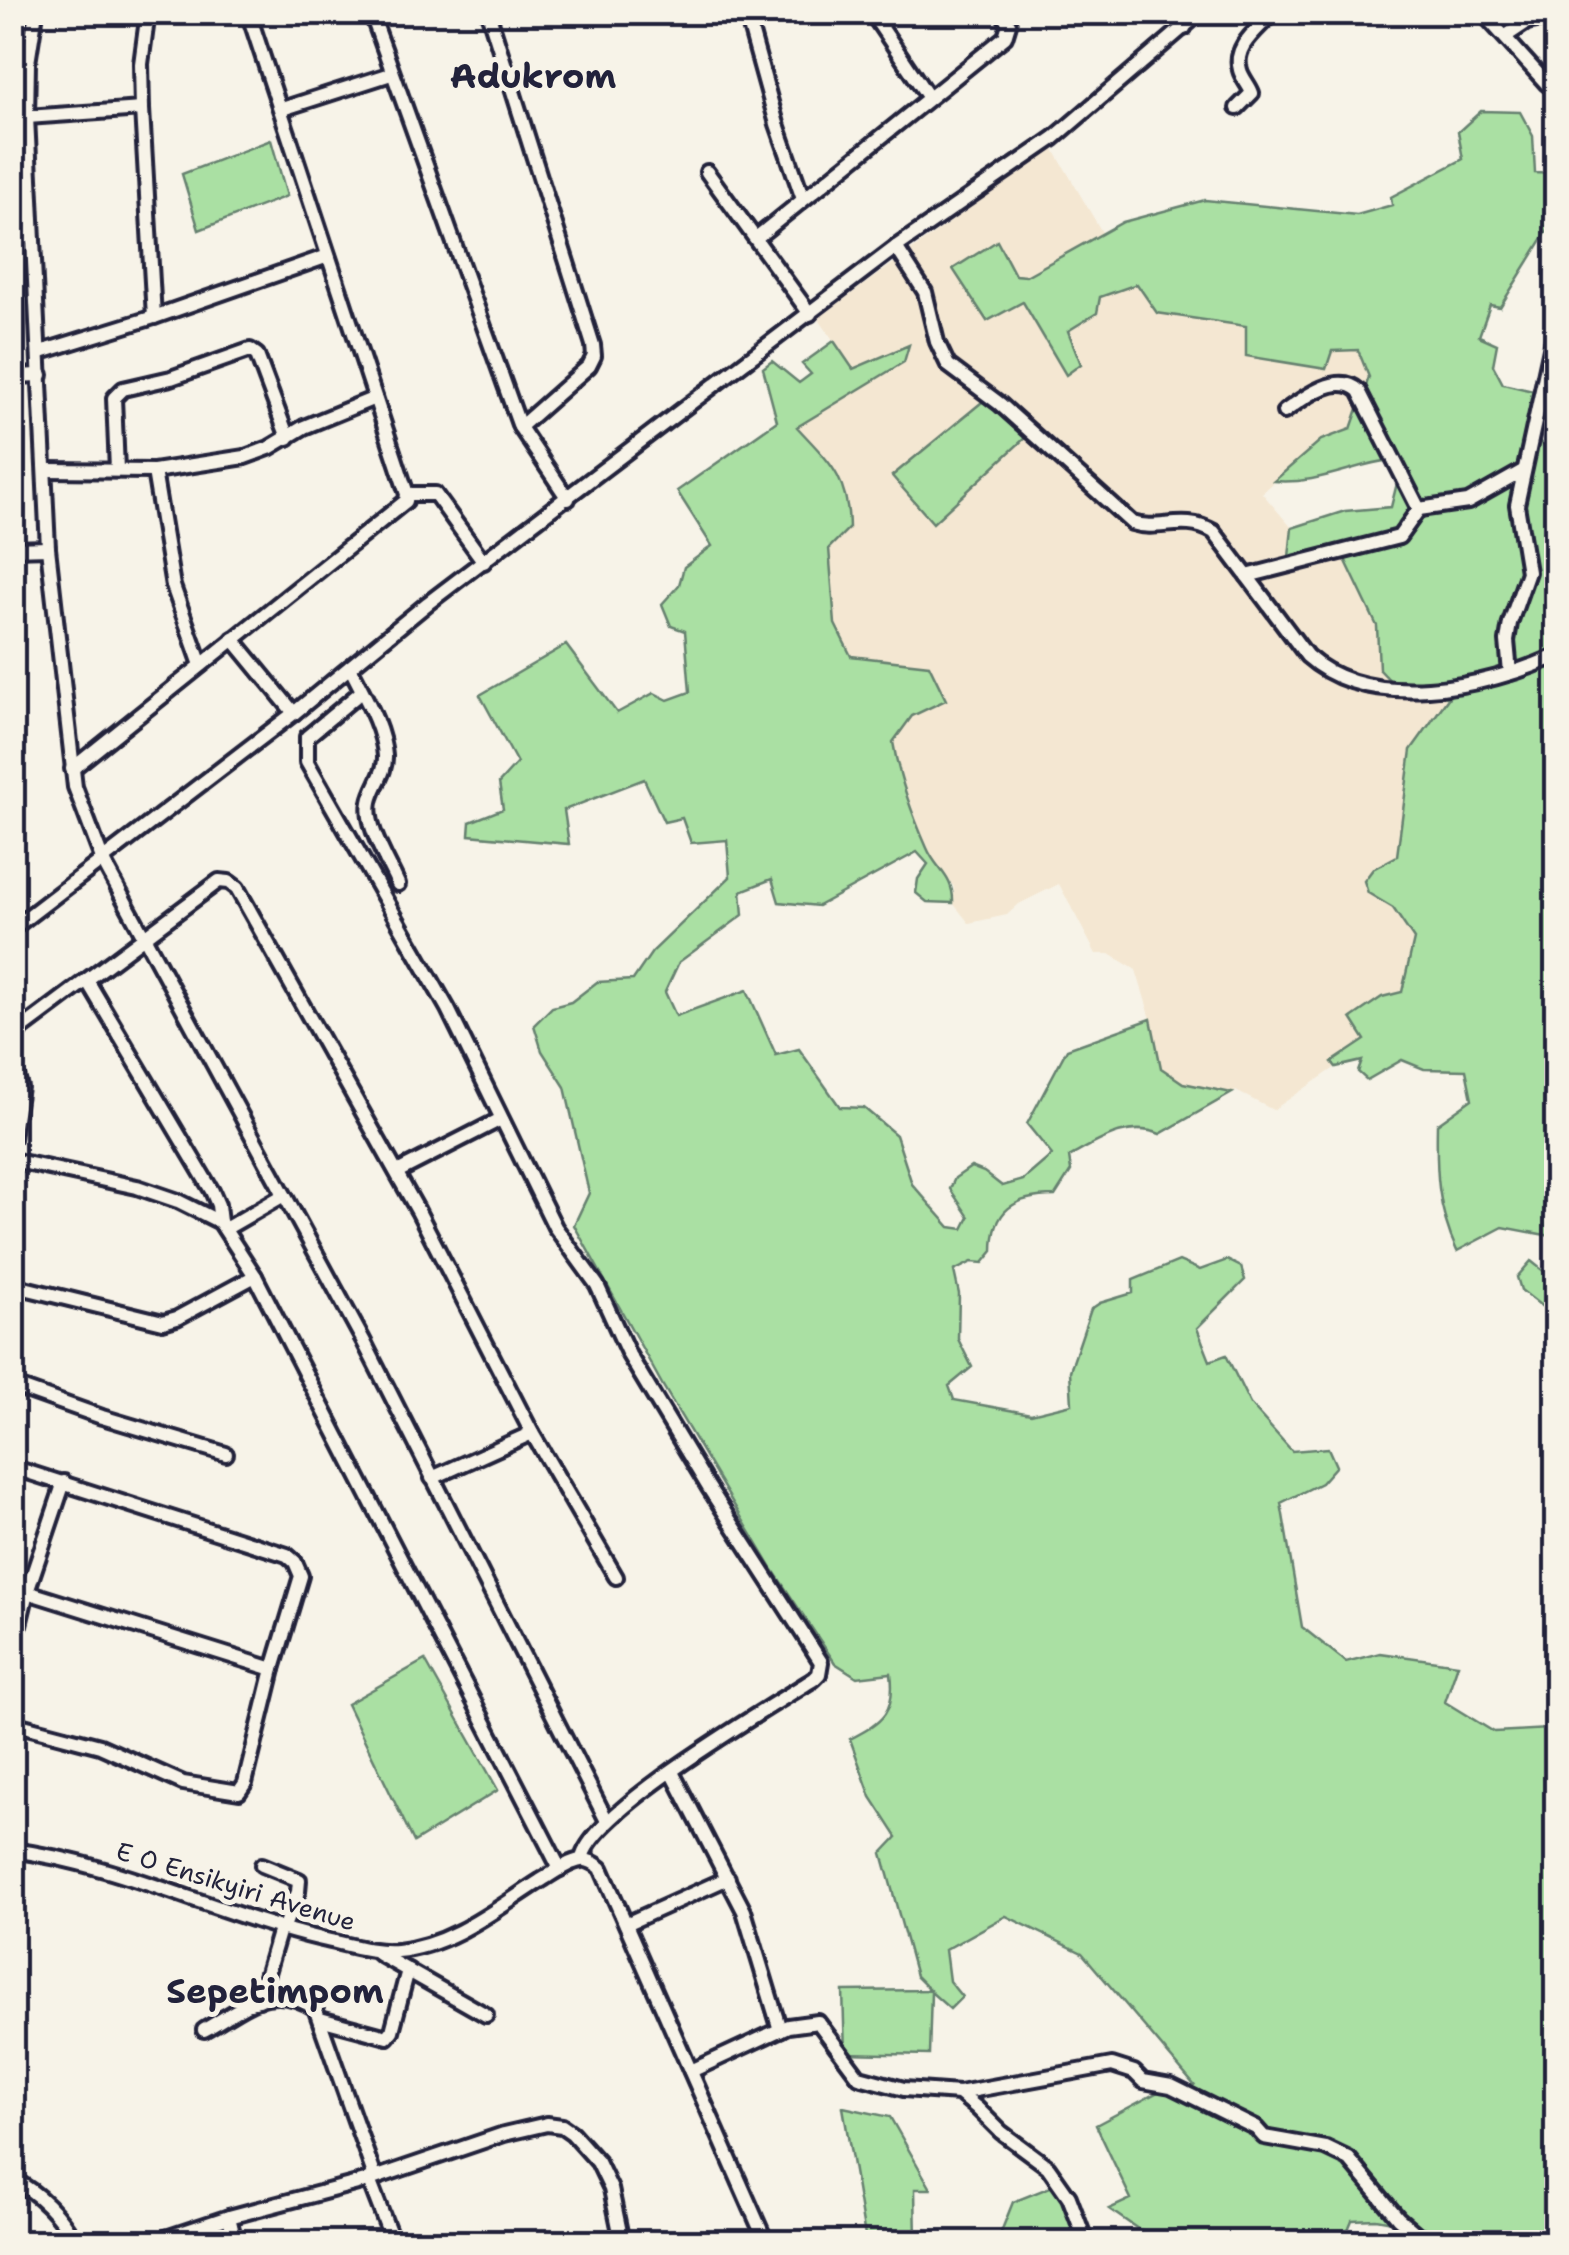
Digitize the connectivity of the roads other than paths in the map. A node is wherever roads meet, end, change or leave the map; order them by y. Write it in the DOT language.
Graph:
graph roads {
  1 [pos="36,12"];
  2 [pos="148,12"];
  3 [pos="248,12"];
  4 [pos="371,12"];
  5 [pos="488,12"];
  6 [pos="746,12"];
  7 [pos="872,12"];
  8 [pos="1002,12"];
  9 [pos="1170,12"];
  10 [pos="1202,12"];
  11 [pos="1273,12"];
  12 [pos="1482,12"];
  13 [pos="1556,16"];
  14 [pos="1184,28"];
  15 [pos="1506,36"];
  16 [pos="391,74"];
  17 [pos="1547,84"];
  18 [pos="929,98"];
  19 [pos="20,100"];
  20 [pos="282,108"];
  21 [pos="1236,108"];
  22 [pos="142,109"];
  23 [pos="27,117"];
  24 [pos="707,172"];
  25 [pos="802,199"];
  26 [pos="756,238"];
  27 [pos="896,247"];
  28 [pos="328,256"];
  29 [pos="810,314"];
  30 [pos="154,317"];
  31 [pos="1556,325"];
  32 [pos="40,352"];
  33 [pos="42,375"];
  34 [pos="12,376"];
  35 [pos="375,398"];
  36 [pos="1284,412"];
  37 [pos="520,427"];
  38 [pos="288,438"];
  39 [pos="46,470"];
  40 [pos="117,470"];
  41 [pos="154,470"];
  42 [pos="1524,471"];
  43 [pos="407,494"];
  44 [pos="568,499"];
  45 [pos="1419,510"];
  46 [pos="48,548"];
  47 [pos="12,549"];
  48 [pos="484,562"];
  49 [pos="1247,576"];
  50 [pos="234,639"];
  51 [pos="1556,656"];
  52 [pos="201,665"];
  53 [pos="350,667"];
  54 [pos="1510,672"];
  55 [pos="362,692"];
  56 [pos="294,713"];
  57 [pos="72,769"];
  58 [pos="103,861"];
  59 [pos="398,884"];
  60 [pos="12,929"];
  61 [pos="144,937"];
  62 [pos="88,982"];
  63 [pos="12,1036"];
  64 [pos="12,1060"];
  65 [pos="501,1119"];
  66 [pos="12,1139"];
  67 [pos="12,1160"];
  68 [pos="396,1172"];
  69 [pos="284,1195"];
  70 [pos="223,1226"];
  71 [pos="254,1276"];
  72 [pos="12,1285"];
  73 [pos="12,1385"];
  74 [pos="532,1432"];
  75 [pos="226,1454"];
  76 [pos="12,1467"];
  77 [pos="432,1478"];
  78 [pos="64,1482"];
  79 [pos="616,1576"];
  80 [pos="27,1592"];
  81 [pos="12,1654"];
  82 [pos="273,1669"];
  83 [pos="12,1723"];
  84 [pos="672,1772"];
  85 [pos="607,1822"];
  86 [pos="12,1850"];
  87 [pos="582,1859"];
  88 [pos="262,1865"];
  89 [pos="560,1868"];
  90 [pos="728,1878"];
  91 [pos="626,1924"];
  92 [pos="282,1929"];
  93 [pos="375,1951"];
  94 [pos="408,1970"];
  95 [pos="259,2000"];
  96 [pos="486,2014"];
  97 [pos="320,2018"];
  98 [pos="204,2030"];
  99 [pos="780,2030"];
  100 [pos="691,2070"];
  101 [pos="959,2093"];
  102 [pos="372,2178"];
  103 [pos="12,2179"];
  104 [pos="229,2217"];
  105 [pos="621,2240"];
  106 [pos="75,2242"];
  107 [pos="154,2242"];
  108 [pos="235,2242"];
  109 [pos="393,2242"];
  110 [pos="606,2242"];
  111 [pos="766,2242"];
  112 [pos="1086,2242"];
  113 [pos="1426,2242"];
  1 -- 19 [label="street"];
  2 -- 22 [label="street"];
  3 -- 20 [label="street"];
  4 -- 16 [label="street"];
  5 -- 37 [label="street"];
  6 -- 25 [label="street"];
  7 -- 18 [label="street"];
  8 -- 18 [label="street"];
  9 -- 14 [label="street"];
  10 -- 14 [label="street"];
  11 -- 21 [label="street"];
  12 -- 15 [label="street"];
  13 -- 15 [label="street"];
  14 -- 27 [label="street"];
  15 -- 17 [label="street"];
  16 -- 20 [label="street"];
  16 -- 37 [label="street"];
  18 -- 25 [label="street"];
  19 -- 23 [label="street"];
  20 -- 28 [label="street"];
  22 -- 23 [label="street"];
  22 -- 30 [label="street"];
  23 -- 32 [label="street"];
  24 -- 26 [label="street"];
  25 -- 26 [label="street"];
  26 -- 29 [label="street"];
  27 -- 29 [label="street"];
  27 -- 49 [label="street"];
  28 -- 30 [label="street"];
  28 -- 35 [label="street"];
  29 -- 44 [label="street"];
  30 -- 32 [label="street"];
  31 -- 42 [label="street"];
  32 -- 33 [label="street"];
  33 -- 34 [label="street"];
  33 -- 39 [label="street"];
  35 -- 38 [label="street"];
  35 -- 43 [label="street"];
  36 -- 45 [label="street"];
  37 -- 44 [label="street"];
  38 -- 40 [label="street"];
  38 -- 41 [label="street"];
  39 -- 40 [label="street"];
  39 -- 46 [label="street"];
  40 -- 41 [label="street"];
  41 -- 52 [label="street"];
  42 -- 45 [label="street"];
  42 -- 54 [label="street"];
  43 -- 48 [label="street"];
  43 -- 50 [label="street"];
  44 -- 48 [label="street"];
  45 -- 49 [label="street"];
  46 -- 47 [label="street"];
  46 -- 57 [label="street"];
  48 -- 53 [label="street"];
  49 -- 54 [label="street"];
  50 -- 52 [label="street"];
  50 -- 56 [label="street"];
  51 -- 54 [label="street"];
  52 -- 57 [label="street"];
  53 -- 55 [label="street"];
  53 -- 56 [label="street"];
  55 -- 59 [label="street"];
  55 -- 65 [label="street"];
  56 -- 58 [label="street"];
  57 -- 58 [label="street"];
  58 -- 60 [label="street"];
  58 -- 61 [label="street"];
  61 -- 62 [label="street"];
  61 -- 68 [label="street"];
  61 -- 69 [label="street"];
  62 -- 63 [label="street"];
  62 -- 70 [label="street"];
  64 -- 66 [label="street"];
  65 -- 68 [label="street"];
  65 -- 84 [label="street"];
  67 -- 70 [label="street"];
  68 -- 74 [label="street"];
  69 -- 70 [label="street"];
  69 -- 77 [label="street"];
  70 -- 71 [label="street"];
  71 -- 72 [label="street"];
  71 -- 89 [label="street"];
  73 -- 75 [label="street"];
  74 -- 77 [label="street"];
  74 -- 79 [label="street"];
  76 -- 78 [label="street"];
  77 -- 85 [label="street"];
  78 -- 80 [label="street"];
  78 -- 82 [label="street"];
  80 -- 81 [label="street"];
  80 -- 82 [label="street"];
  82 -- 83 [label="street"];
  84 -- 85 [label="street"];
  84 -- 90 [label="street"];
  85 -- 87 [label="street"];
  86 -- 92 [label="street, E O Ensikyiri Avenue"];
  87 -- 89 [label="street, E O Ensikyiri Avenue"];
  87 -- 91 [label="street"];
  88 -- 92 [label="street"];
  89 -- 93 [label="street, E O Ensikyiri Avenue"];
  90 -- 91 [label="street"];
  90 -- 99 [label="street"];
  91 -- 100 [label="street"];
  92 -- 93 [label="street, E O Ensikyiri Avenue"];
  92 -- 95 [label="street"];
  93 -- 94 [label="street"];
  94 -- 96 [label="street"];
  94 -- 97 [label="street"];
  95 -- 97 [label="street"];
  95 -- 98 [label="street"];
  97 -- 102 [label="street"];
  99 -- 100 [label="street"];
  99 -- 101 [label="street"];
  100 -- 111 [label="street"];
  101 -- 112 [label="street"];
  101 -- 113 [label="street"];
  102 -- 104 [label="street"];
  102 -- 105 [label="street"];
  102 -- 109 [label="street"];
  103 -- 106 [label="street"];
  104 -- 107 [label="street"];
  104 -- 108 [label="street"];
  105 -- 110 [label="street"];
}
